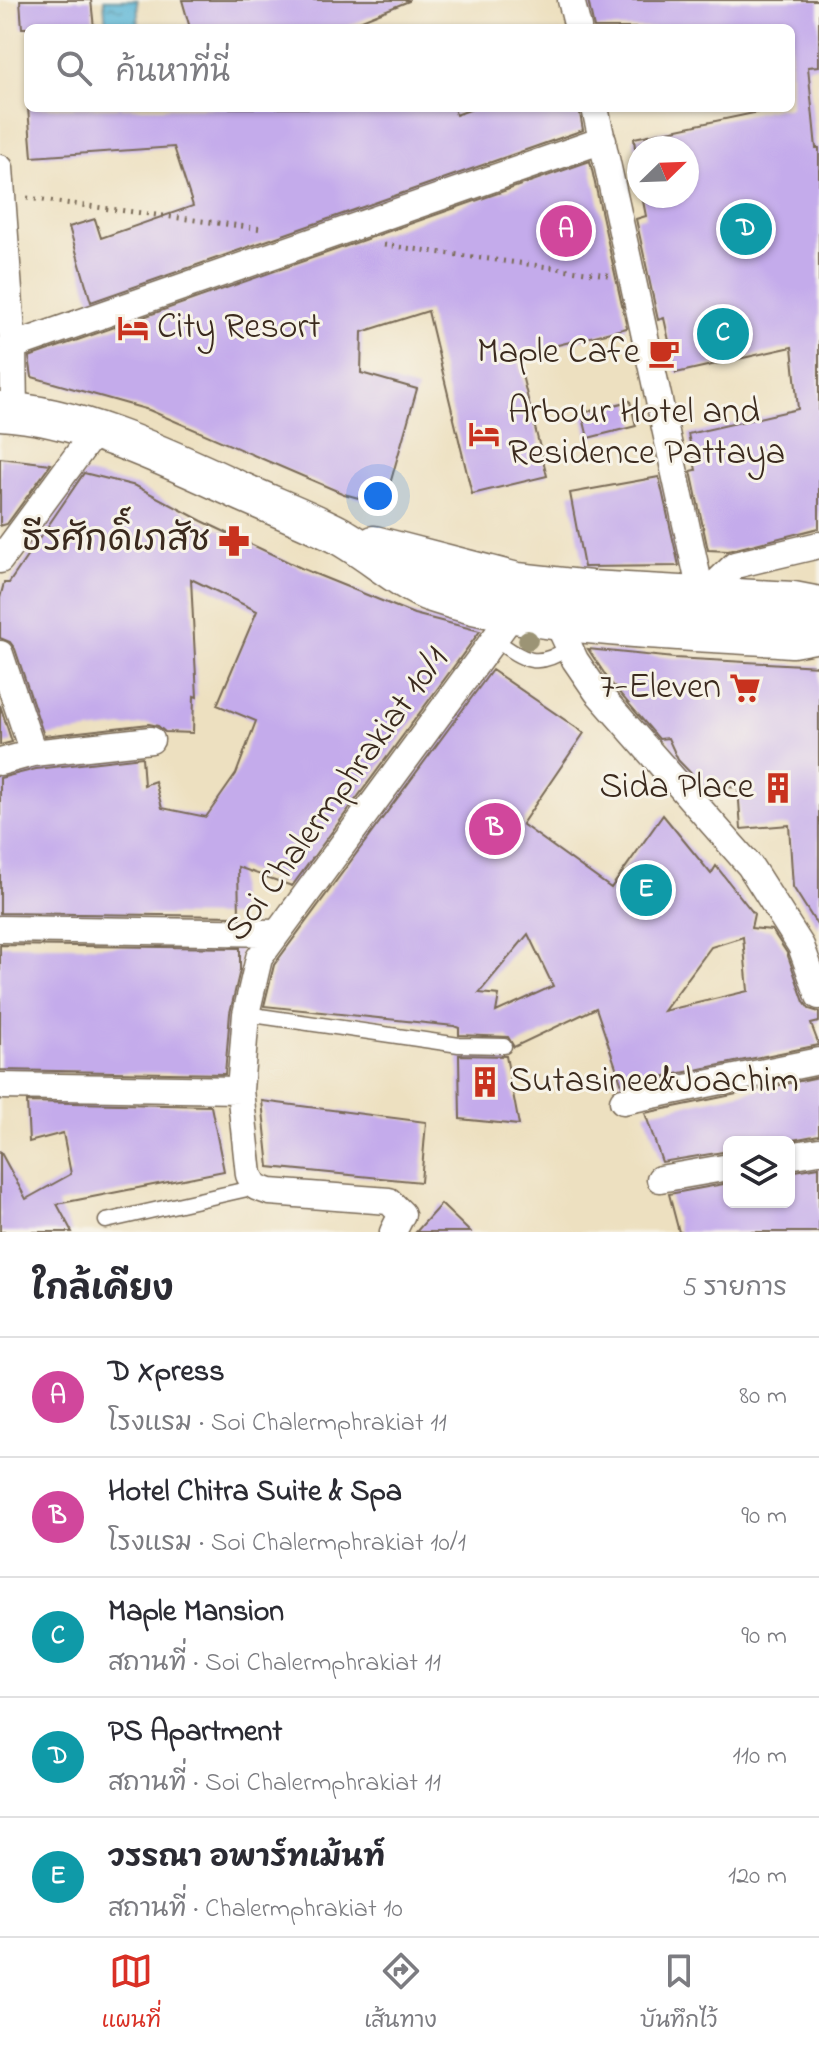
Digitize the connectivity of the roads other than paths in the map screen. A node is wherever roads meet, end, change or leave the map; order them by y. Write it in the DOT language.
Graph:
graph roads {
  1 [pos="571,0"];
  2 [pos="577,24"];
  3 [pos="596,112"];
  4 [pos="603,140"];
  5 [pos="0,168"];
  6 [pos="13,346"];
  7 [pos="7,411"];
  8 [pos="96,430"];
  9 [pos="341,536"];
  10 [pos="819,545"];
  11 [pos="0,560"];
  12 [pos="702,597"];
  13 [pos="819,606"];
  14 [pos="503,627"];
  15 [pos="819,633"];
  16 [pos="563,634"];
  17 [pos="0,654"];
  18 [pos="151,740"];
  19 [pos="33,753"];
  20 [pos="0,762"];
  21 [pos="0,929"];
  22 [pos="276,933"];
  23 [pos="819,996"];
  24 [pos="246,1014"];
  25 [pos="504,1046"];
  26 [pos="819,1061"];
  27 [pos="0,1086"];
  28 [pos="240,1090"];
  29 [pos="623,1101"];
  30 [pos="819,1151"];
  31 [pos="795,1155"];
  32 [pos="723,1168"];
  33 [pos="660,1179"];
  34 [pos="256,1187"];
  35 [pos="106,1221"];
  36 [pos="393,1232"];
  1 -- 2 [label="street"];
  3 -- 4 [label="street"];
  4 -- 6 [label="street"];
  4 -- 12 [label="street"];
  5 -- 6 [label="street"];
  6 -- 7 [label="street"];
  7 -- 8 [label="main road"];
  8 -- 9 [label="main road"];
  8 -- 11 [label="street"];
  9 -- 12 [label="main road"];
  9 -- 14 [label="main road"];
  10 -- 12 [label="street"];
  12 -- 13 [label="main road"];
  14 -- 16 [label="main road"];
  14 -- 22 [label="street, Soi Chalermphrakiat 10/1"];
  15 -- 16 [label="main road"];
  16 -- 23 [label="street"];
  17 -- 19 [label="street"];
  18 -- 19 [label="street"];
  19 -- 20 [label="street"];
  21 -- 22 [label="street"];
  22 -- 24 [label="street, Soi Chalermphrakiat 10/1"];
  24 -- 25 [label="lane"];
  24 -- 28 [label="street, Soi Chalermphrakiat 10/1"];
  26 -- 29 [label="street"];
  27 -- 28 [label="street"];
  28 -- 34 [label="street, Soi Chalermphrakiat 10/1"];
  30 -- 31 [label="street"];
  32 -- 33 [label="street"];
  34 -- 35 [label="lane"];
  34 -- 36 [label="street"];
}
